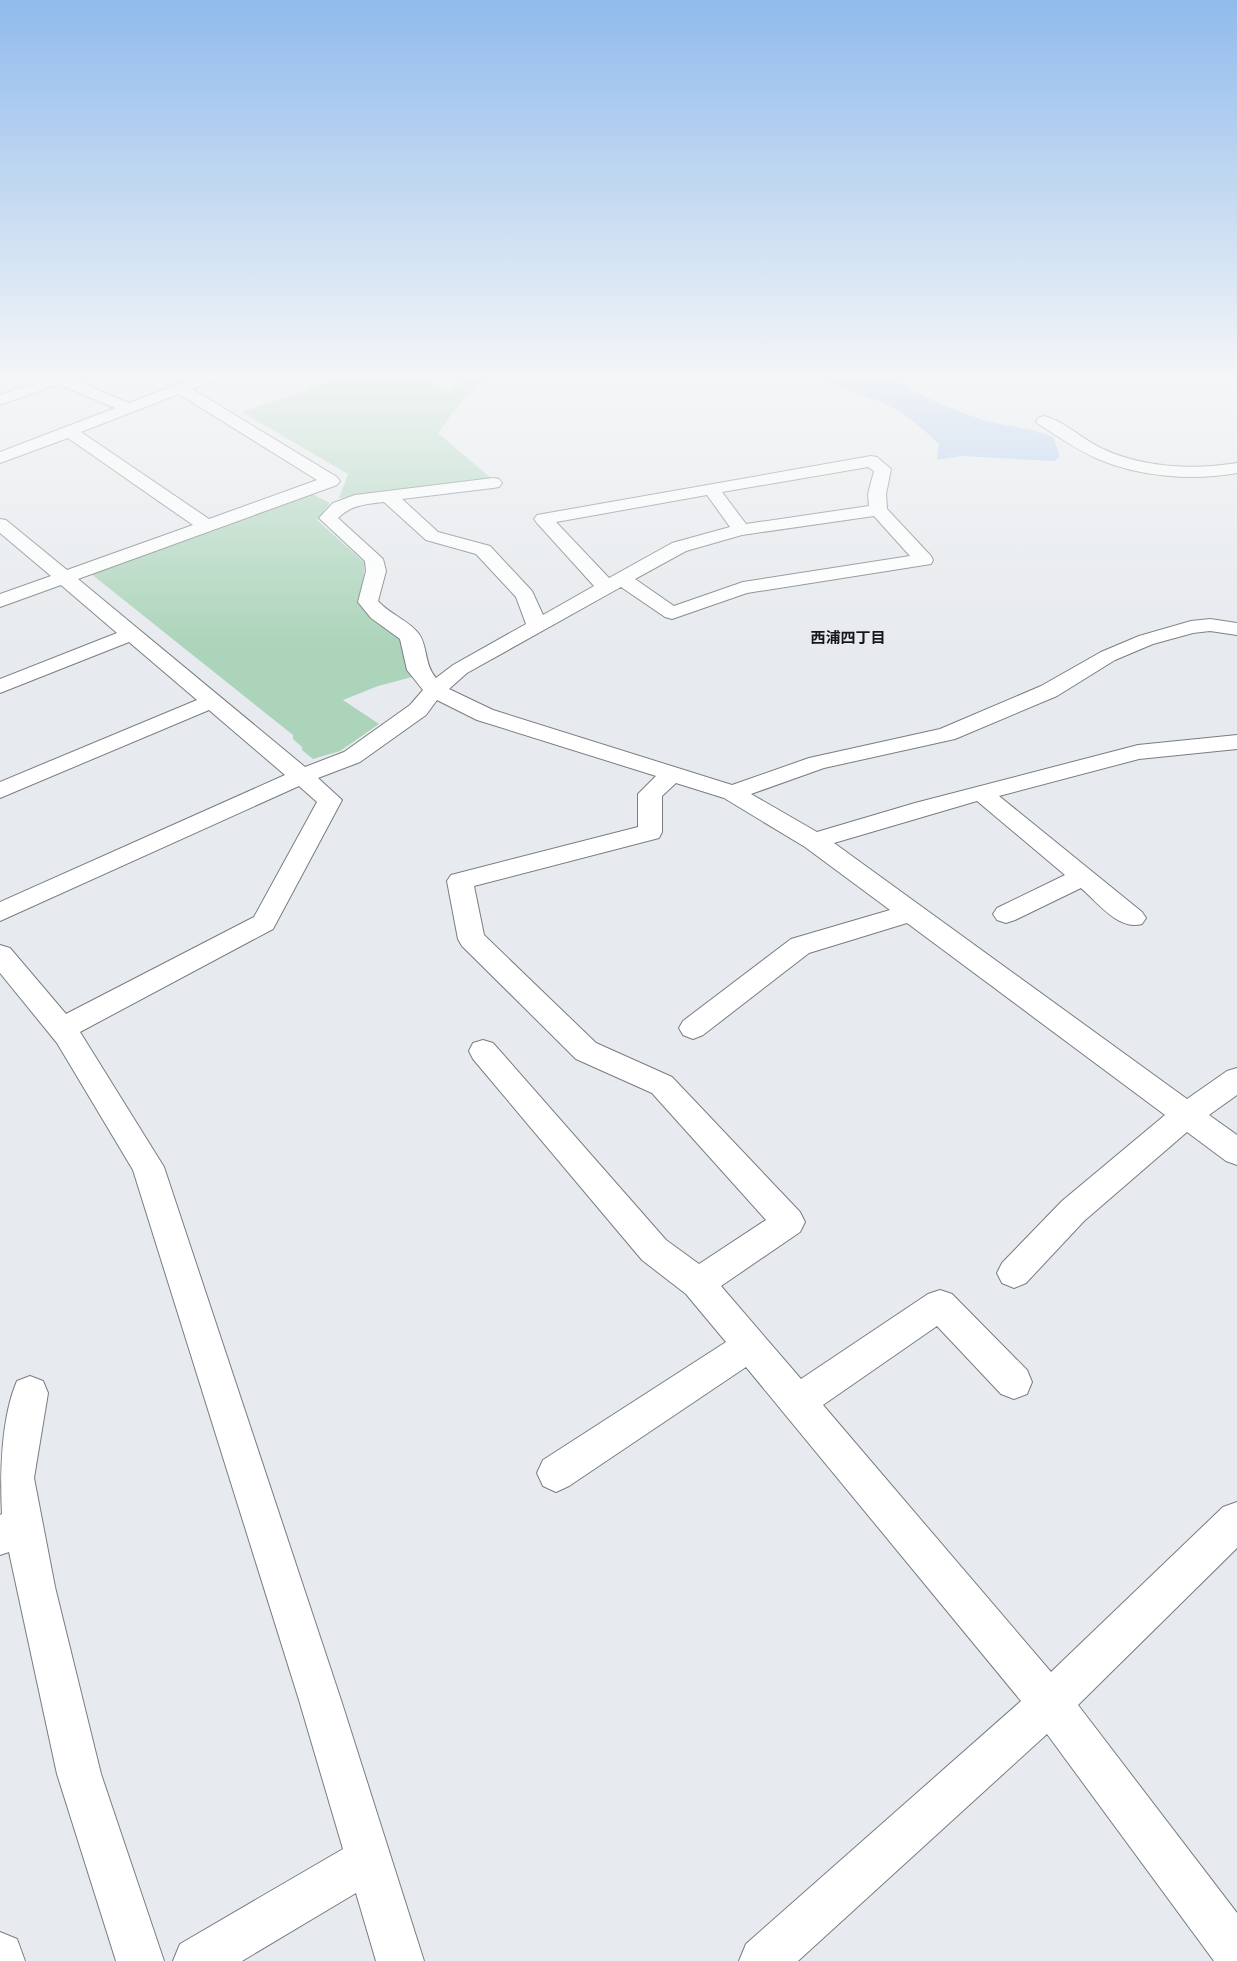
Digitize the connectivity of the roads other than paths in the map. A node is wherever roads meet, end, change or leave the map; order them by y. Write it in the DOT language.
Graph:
graph roads {
  1 [pos="118,465"];
  2 [pos="304,465"];
  3 [pos="846,465"];
  4 [pos="877,465"];
  5 [pos="1133,465"];
  6 [pos="1237,468"];
  7 [pos="493,483"];
  8 [pos="711,489"];
  9 [pos="388,496"];
  10 [pos="878,510"];
  11 [pos="1,526"];
  12 [pos="208,526"];
  13 [pos="741,530"];
  14 [pos="65,578"];
  15 [pos="613,582"];
  16 [pos="0,601"];
  17 [pos="537,625"];
  18 [pos="1237,629"];
  19 [pos="132,634"];
  20 [pos="0,687"];
  21 [pos="434,690"];
  22 [pos="212,701"];
  23 [pos="1237,742"];
  24 [pos="671,775"];
  25 [pos="302,776"];
  26 [pos="0,790"];
  27 [pos="732,793"];
  28 [pos="981,794"];
  29 [pos="814,841"];
  30 [pos="1083,877"];
  31 [pos="0,912"];
  32 [pos="912,912"];
  33 [pos="1006,914"];
  34 [pos="1133,918"];
  35 [pos="0,955"];
  36 [pos="693,1028"];
  37 [pos="62,1029"];
  38 [pos="483,1051"];
  39 [pos="1237,1080"];
  40 [pos="1186,1115"];
  41 [pos="1237,1152"];
  42 [pos="1014,1274"];
  43 [pos="698,1283"];
  44 [pos="750,1345"];
  45 [pos="1014,1382"];
  46 [pos="30,1393"];
  47 [pos="798,1402"];
  48 [pos="556,1473"];
  49 [pos="1237,1520"];
  50 [pos="12,1530"];
  51 [pos="1050,1703"];
  52 [pos="369,1859"];
  53 [pos="1237,1952"];
  54 [pos="0,1956"];
  55 [pos="1,1961"];
  56 [pos="140,1961"];
  57 [pos="196,1961"];
  58 [pos="400,1961"];
  59 [pos="763,1961"];
  1 -- 12 [label="street"];
  2 -- 12 [label="street"];
  3 -- 8 [label="street"];
  4 -- 10 [label="street"];
  5 -- 6 [label="street"];
  7 -- 9 [label="street"];
  8 -- 13 [label="street"];
  8 -- 15 [label="street"];
  9 -- 17 [label="street"];
  9 -- 21 [label="street"];
  10 -- 13 [label="street"];
  10 -- 15 [label="street"];
  11 -- 14 [label="street"];
  12 -- 14 [label="street"];
  13 -- 15 [label="street"];
  14 -- 16 [label="street"];
  14 -- 19 [label="street"];
  15 -- 17 [label="street"];
  17 -- 21 [label="street"];
  18 -- 27 [label="street"];
  19 -- 20 [label="street"];
  19 -- 22 [label="street"];
  21 -- 24 [label="street"];
  21 -- 25 [label="street"];
  22 -- 25 [label="street"];
  22 -- 26 [label="street"];
  23 -- 28 [label="street"];
  24 -- 27 [label="street"];
  24 -- 43 [label="street"];
  25 -- 31 [label="street"];
  25 -- 37 [label="street"];
  27 -- 29 [label="street"];
  28 -- 29 [label="street"];
  28 -- 30 [label="street"];
  29 -- 32 [label="street"];
  30 -- 33 [label="street"];
  30 -- 34 [label="street"];
  32 -- 36 [label="street"];
  32 -- 40 [label="street"];
  35 -- 37 [label="street"];
  37 -- 52 [label="street"];
  38 -- 43 [label="street"];
  39 -- 40 [label="street"];
  40 -- 41 [label="street"];
  40 -- 42 [label="street"];
  43 -- 44 [label="street"];
  44 -- 47 [label="street"];
  44 -- 48 [label="street"];
  45 -- 47 [label="street"];
  46 -- 50 [label="street"];
  47 -- 51 [label="street"];
  49 -- 51 [label="street"];
  50 -- 56 [label="street"];
  51 -- 53 [label="street"];
  51 -- 59 [label="street"];
  52 -- 57 [label="street"];
  52 -- 58 [label="street"];
  54 -- 55 [label="street"];
}
